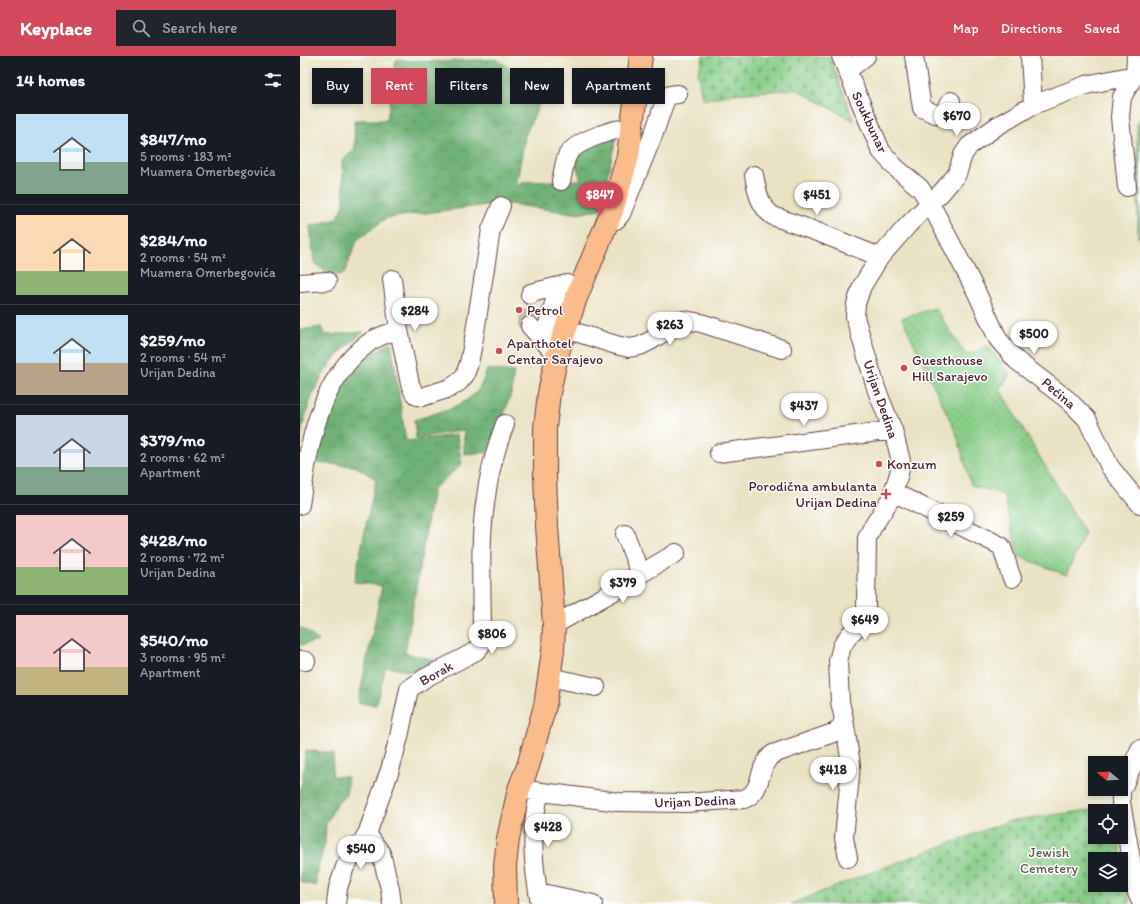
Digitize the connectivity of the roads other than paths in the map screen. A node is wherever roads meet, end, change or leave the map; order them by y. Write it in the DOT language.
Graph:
graph roads {
  1 [pos="641,56"];
  2 [pos="866,56"];
  3 [pos="914,56"];
  4 [pos="1030,56"];
  5 [pos="1136,56"];
  6 [pos="844,63"];
  7 [pos="1137,75"];
  8 [pos="678,94"];
  9 [pos="951,101"];
  10 [pos="1033,105"];
  11 [pos="632,127"];
  12 [pos="754,175"];
  13 [pos="561,181"];
  14 [pos="1127,187"];
  15 [pos="930,202"];
  16 [pos="501,206"];
  17 [pos="602,237"];
  18 [pos="880,257"];
  19 [pos="392,279"];
  20 [pos="583,280"];
  21 [pos="327,281"];
  22 [pos="300,283"];
  23 [pos="559,286"];
  24 [pos="530,295"];
  25 [pos="530,326"];
  26 [pos="566,329"];
  27 [pos="399,330"];
  28 [pos="550,348"];
  29 [pos="782,349"];
  30 [pos="505,424"];
  31 [pos="893,430"];
  32 [pos="719,453"];
  33 [pos="893,492"];
  34 [pos="1140,504"];
  35 [pos="300,505"];
  36 [pos="625,534"];
  37 [pos="676,553"];
  38 [pos="642,573"];
  39 [pos="1012,578"];
  40 [pos="554,625"];
  41 [pos="550,677"];
  42 [pos="596,687"];
  43 [pos="844,719"];
  44 [pos="1140,749"];
  45 [pos="529,790"];
  46 [pos="367,834"];
  47 [pos="848,858"];
  48 [pos="539,898"];
  49 [pos="1140,900"];
  50 [pos="336,904"];
  51 [pos="392,904"];
  52 [pos="506,904"];
  53 [pos="592,904"];
  1 -- 11 [label="main road"];
  2 -- 6 [label="street, Soukbunar"];
  3 -- 9 [label="street"];
  4 -- 10 [label="street"];
  5 -- 7 [label="street"];
  6 -- 15 [label="street, Soukbunar"];
  7 -- 10 [label="street"];
  7 -- 14 [label="street"];
  8 -- 17 [label="street"];
  10 -- 15 [label="street"];
  11 -- 13 [label="street"];
  11 -- 17 [label="main road"];
  12 -- 18 [label="street"];
  15 -- 18 [label="street, Urijan Dedina"];
  15 -- 34 [label="street, Pećina"];
  16 -- 27 [label="street"];
  17 -- 20 [label="main road"];
  18 -- 31 [label="street, Urijan Dedina"];
  19 -- 27 [label="street"];
  20 -- 23 [label="street"];
  20 -- 26 [label="main road"];
  21 -- 22 [label="street"];
  23 -- 24 [label="street"];
  23 -- 28 [label="street"];
  25 -- 28 [label="street"];
  26 -- 28 [label="main road"];
  26 -- 29 [label="street"];
  27 -- 35 [label="street"];
  28 -- 40 [label="main road"];
  30 -- 46 [label="street, Borak"];
  31 -- 32 [label="street"];
  31 -- 33 [label="street, Urijan Dedina"];
  33 -- 39 [label="street"];
  33 -- 43 [label="street, Urijan Dedina"];
  36 -- 38 [label="street"];
  37 -- 38 [label="street"];
  38 -- 40 [label="street"];
  40 -- 41 [label="main road"];
  41 -- 42 [label="street"];
  41 -- 45 [label="main road"];
  43 -- 45 [label="street, Urijan Dedina"];
  43 -- 47 [label="street"];
  44 -- 49 [label="street"];
  45 -- 48 [label="street"];
  45 -- 52 [label="main road"];
  46 -- 50 [label="street"];
  46 -- 51 [label="street"];
  48 -- 53 [label="street"];
}
